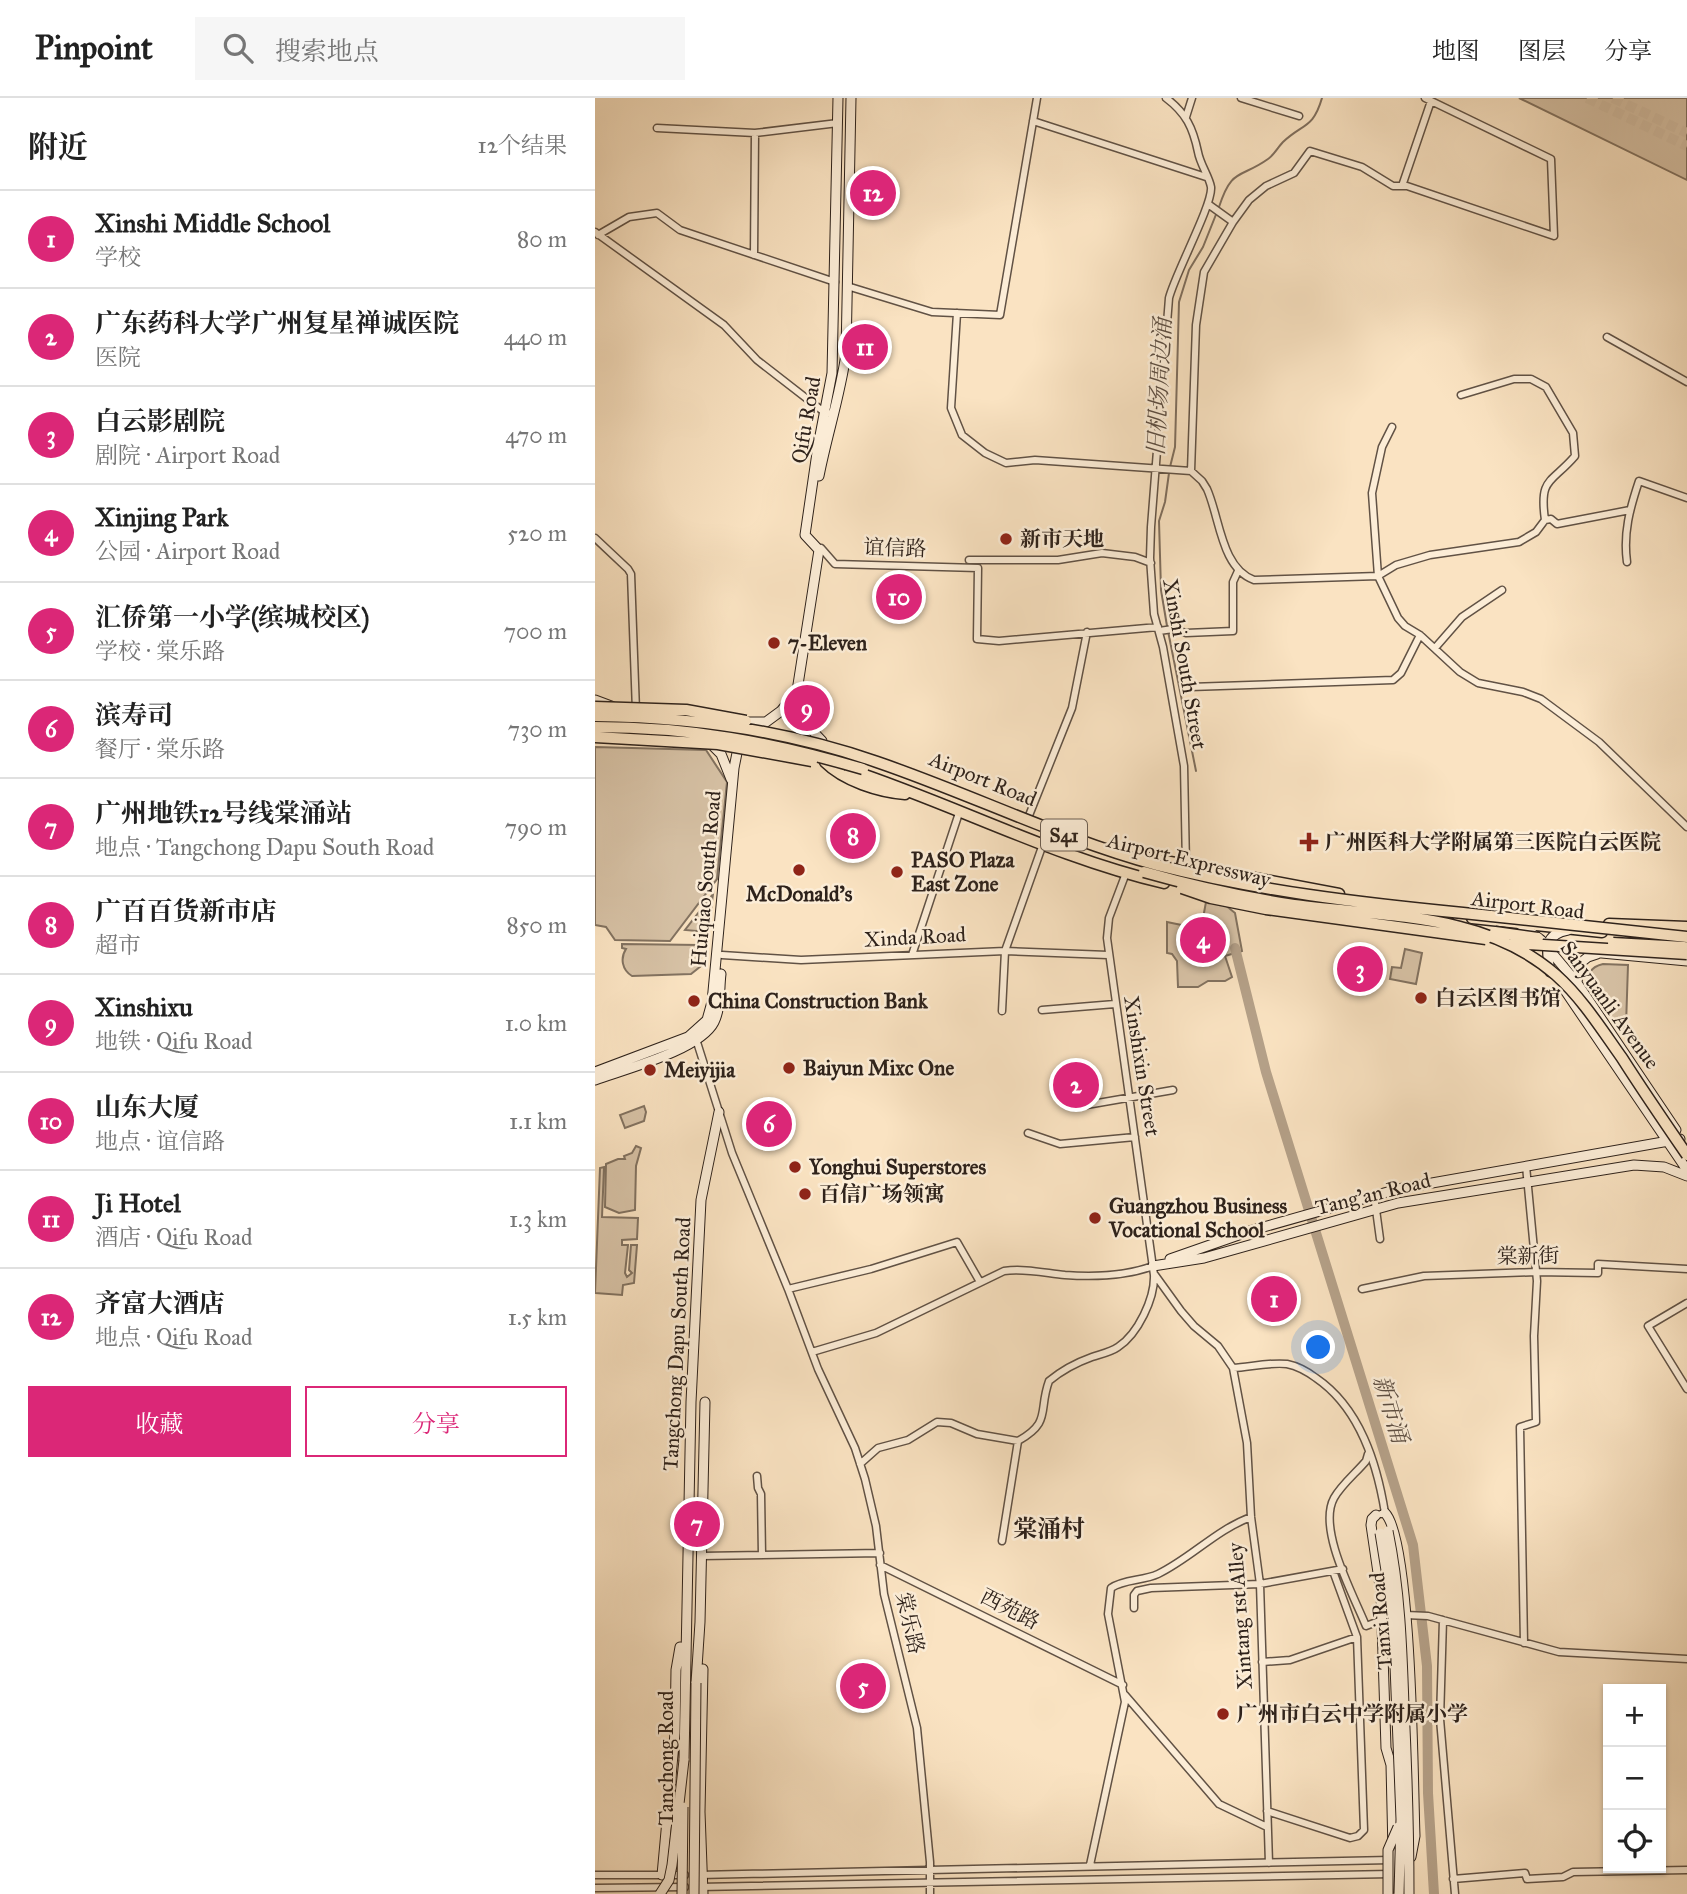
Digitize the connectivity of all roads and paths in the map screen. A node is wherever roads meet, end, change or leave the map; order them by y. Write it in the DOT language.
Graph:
graph roads {
  1 [pos="838,98"];
  2 [pos="851,98"];
  3 [pos="1037,98"];
  4 [pos="1166,98"];
  5 [pos="1192,98"];
  6 [pos="1241,98"];
  7 [pos="1428,100"];
  8 [pos="1299,116"];
  9 [pos="1186,117"];
  10 [pos="1033,121"];
  11 [pos="838,123"];
  12 [pos="657,128"];
  13 [pos="755,134"];
  14 [pos="1206,177"];
  15 [pos="1402,186"];
  16 [pos="1208,204"];
  17 [pos="1233,222"];
  18 [pos="597,233"];
  19 [pos="754,256"];
  20 [pos="835,282"];
  21 [pos="847,286"];
  22 [pos="957,313"];
  23 [pos="1607,337"];
  24 [pos="833,353"];
  25 [pos="846,354"];
  26 [pos="1687,382"];
  27 [pos="1461,395"];
  28 [pos="824,412"];
  29 [pos="835,414"];
  30 [pos="1392,427"];
  31 [pos="1158,468"];
  32 [pos="1191,471"];
  33 [pos="1687,498"];
  34 [pos="1630,510"];
  35 [pos="1545,520"];
  36 [pos="595,538"];
  37 [pos="820,549"];
  38 [pos="969,560"];
  39 [pos="1627,562"];
  40 [pos="1151,563"];
  41 [pos="1238,571"];
  42 [pos="1378,576"];
  43 [pos="1502,590"];
  44 [pos="1160,629"];
  45 [pos="1087,632"];
  46 [pos="1420,635"];
  47 [pos="1435,648"];
  48 [pos="1190,687"];
  49 [pos="595,700"];
  50 [pos="595,706"];
  51 [pos="621,713"];
  52 [pos="636,713"];
  53 [pos="595,714"];
  54 [pos="733,722"];
  55 [pos="748,725"];
  56 [pos="596,731"];
  57 [pos="701,735"];
  58 [pos="742,741"];
  59 [pos="822,741"];
  60 [pos="836,748"];
  61 [pos="732,785"];
  62 [pos="960,810"];
  63 [pos="1028,818"];
  64 [pos="1687,827"];
  65 [pos="1043,844"];
  66 [pos="1186,866"];
  67 [pos="1144,872"];
  68 [pos="1126,873"];
  69 [pos="1233,895"];
  70 [pos="1543,921"];
  71 [pos="1500,923"];
  72 [pos="1521,925"];
  73 [pos="1687,927"];
  74 [pos="1568,930"];
  75 [pos="1589,932"];
  76 [pos="1638,934"];
  77 [pos="1687,937"];
  78 [pos="1497,939"];
  79 [pos="721,940"];
  80 [pos="1548,947"];
  81 [pos="1687,947"];
  82 [pos="1005,951"];
  83 [pos="1586,952"];
  84 [pos="1599,954"];
  85 [pos="1687,954"];
  86 [pos="722,955"];
  87 [pos="912,955"];
  88 [pos="1108,955"];
  89 [pos="1635,957"];
  90 [pos="1687,961"];
  91 [pos="1550,972"];
  92 [pos="1577,983"];
  93 [pos="1115,1004"];
  94 [pos="1042,1010"];
  95 [pos="1002,1011"];
  96 [pos="695,1037"];
  97 [pos="595,1072"];
  98 [pos="595,1080"];
  99 [pos="1173,1090"];
  100 [pos="1130,1096"];
  101 [pos="1075,1107"];
  102 [pos="719,1112"];
  103 [pos="1028,1133"];
  104 [pos="1135,1137"];
  105 [pos="1668,1141"];
  106 [pos="1684,1142"];
  107 [pos="1687,1155"];
  108 [pos="1526,1166"];
  109 [pos="1687,1170"];
  110 [pos="1687,1176"];
  111 [pos="1528,1180"];
  112 [pos="1374,1195"];
  113 [pos="1377,1208"];
  114 [pos="1380,1239"];
  115 [pos="1153,1266"];
  116 [pos="1687,1269"];
  117 [pos="1536,1272"];
  118 [pos="980,1282"];
  119 [pos="788,1289"];
  120 [pos="1362,1289"];
  121 [pos="1687,1303"];
  122 [pos="812,1352"];
  123 [pos="1233,1368"];
  124 [pos="1687,1389"];
  125 [pos="691,1402"];
  126 [pos="705,1402"];
  127 [pos="1018,1441"];
  128 [pos="1369,1452"];
  129 [pos="860,1464"];
  130 [pos="757,1476"];
  131 [pos="1381,1514"];
  132 [pos="1251,1517"];
  133 [pos="1384,1532"];
  134 [pos="1002,1541"];
  135 [pos="880,1553"];
  136 [pos="762,1555"];
  137 [pos="701,1556"];
  138 [pos="880,1565"];
  139 [pos="1343,1569"];
  140 [pos="1333,1571"];
  141 [pos="1260,1584"];
  142 [pos="1134,1608"];
  143 [pos="1411,1615"];
  144 [pos="1383,1620"];
  145 [pos="1443,1620"];
  146 [pos="686,1621"];
  147 [pos="700,1622"];
  148 [pos="1357,1637"];
  149 [pos="1524,1643"];
  150 [pos="1687,1659"];
  151 [pos="1262,1662"];
  152 [pos="1123,1685"];
  153 [pos="1125,1695"];
  154 [pos="684,1760"];
  155 [pos="1414,1808"];
  156 [pos="1267,1811"];
  157 [pos="1397,1816"];
  158 [pos="1268,1826"];
  159 [pos="1411,1859"];
  160 [pos="1394,1860"];
  161 [pos="1314,1862"];
  162 [pos="1269,1863"];
  163 [pos="1090,1865"];
  164 [pos="930,1868"];
  165 [pos="1687,1870"];
  166 [pos="703,1874"];
  167 [pos="1394,1874"];
  168 [pos="1411,1874"];
  169 [pos="595,1875"];
  170 [pos="621,1875"];
  171 [pos="662,1875"];
  172 [pos="1314,1875"];
  173 [pos="1453,1879"];
  174 [pos="930,1881"];
  175 [pos="595,1888"];
  176 [pos="621,1888"];
  177 [pos="703,1890"];
  178 [pos="660,1894"];
  179 [pos="682,1894"];
  180 [pos="694,1894"];
  181 [pos="930,1894"];
  182 [pos="1388,1894"];
  183 [pos="1397,1894"];
  184 [pos="1410,1894"];
  185 [pos="1455,1894"];
  1 -- 11 [label="main road, Qifu Road"];
  2 -- 21 [label="main road, Qifu Road"];
  3 -- 10 [label="street"];
  4 -- 9 [label="street"];
  5 -- 9 [label="street"];
  6 -- 8 [label="street"];
  7 -- 15 [label="street"];
  7 -- 15 [label="street"];
  9 -- 14 [label="street"];
  10 -- 14 [label="street"];
  10 -- 22 [label="street"];
  11 -- 13 [label="street"];
  11 -- 20 [label="main road, Qifu Road"];
  12 -- 13 [label="street"];
  13 -- 19 [label="street"];
  14 -- 16 [label="street"];
  15 -- 17 [label="street"];
  16 -- 17 [label="street"];
  16 -- 31 [label="street, Xinshi South Street"];
  17 -- 32 [label="street"];
  18 -- 19 [label="street"];
  18 -- 28 [label="street"];
  19 -- 20 [label="street"];
  20 -- 24 [label="main road, Qifu Road"];
  21 -- 22 [label="street"];
  21 -- 25 [label="main road, Qifu Road"];
  22 -- 31 [label="street"];
  23 -- 26 [label="street"];
  24 -- 25 [label="main road"];
  24 -- 28 [label="main road, Qifu Road"];
  25 -- 29 [label="main road, Qifu Road"];
  27 -- 35 [label="street"];
  28 -- 29 [label="street"];
  28 -- 37 [label="main road, Qifu Road"];
  29 -- 37 [label="main road, Qifu Road"];
  30 -- 42 [label="street"];
  31 -- 32 [label="street"];
  31 -- 40 [label="street, Xinshi South Street"];
  32 -- 41 [label="street"];
  33 -- 34 [label="street"];
  34 -- 35 [label="street"];
  34 -- 39 [label="street"];
  35 -- 42 [label="street"];
  36 -- 52 [label="street"];
  37 -- 45 [label="street, 谊信路"];
  37 -- 54 [label="main road, Qifu Road"];
  37 -- 59 [label="main road, Qifu Road"];
  38 -- 40 [label="street"];
  40 -- 44 [label="street, Xinshi South Street"];
  41 -- 42 [label="street"];
  41 -- 44 [label="street"];
  42 -- 46 [label="street"];
  43 -- 47 [label="street"];
  44 -- 45 [label="street"];
  44 -- 66 [label="street, Xinshi South Street"];
  45 -- 63 [label="street"];
  46 -- 47 [label="street"];
  46 -- 48 [label="street"];
  47 -- 64 [label="street"];
  49 -- 51 [label="main road"];
  50 -- 60 [label="highway, bridge"];
  51 -- 52 [label="highway, Airport Road"];
  51 -- 53 [label="highway, Airport Road"];
  52 -- 54 [label="highway, Airport Road"];
  53 -- 60 [label="highway, Airport Expressway / S41, bridge"];
  54 -- 55 [label="highway, Airport Road"];
  55 -- 58 [label="main road, Huiqiao South Road"];
  55 -- 59 [label="highway, Airport Road"];
  56 -- 57 [label="highway"];
  56 -- 67 [label="highway, Airport Expressway / S41, bridge"];
  57 -- 58 [label="highway"];
  57 -- 61 [label="main road"];
  58 -- 61 [label="main road, Huiqiao South Road"];
  58 -- 62 [label="highway, Airport Road"];
  58 -- 79 [label="main road, Huiqiao South Road"];
  59 -- 63 [label="highway, Airport Road"];
  60 -- 70 [label="highway, Airport Expressway / S41, bridge"];
  61 -- 79 [label="main road, Huiqiao South Road"];
  62 -- 65 [label="highway, Airport Road"];
  62 -- 87 [label="street"];
  63 -- 66 [label="highway, Airport Road"];
  65 -- 68 [label="highway, Airport Road"];
  65 -- 82 [label="street"];
  66 -- 71 [label="highway, Airport Road"];
  67 -- 85 [label="highway, bridge"];
  67 -- 107 [label="highway, Airport Expressway / S41, bridge"];
  68 -- 69 [label="highway, Airport Road"];
  68 -- 88 [label="street, Xinshixin Street"];
  69 -- 78 [label="main road, Airport Road"];
  69 -- 81 [label="highway, bridge"];
  70 -- 73 [label="highway, bridge"];
  70 -- 77 [label="highway, Airport Expressway / S41, bridge"];
  71 -- 72 [label="highway, Airport Road"];
  71 -- 78 [label="highway"];
  72 -- 74 [label="highway, Airport Road"];
  72 -- 80 [label="main road, Sanyuanli Avenue"];
  74 -- 75 [label="highway, Airport Road"];
  74 -- 80 [label="main road"];
  75 -- 76 [label="highway, Airport Road"];
  75 -- 83 [label="highway"];
  76 -- 77 [label="highway, Airport Road"];
  76 -- 89 [label="highway"];
  78 -- 80 [label="main road, Airport Road"];
  78 -- 91 [label="main road, Sanyuanli Avenue"];
  79 -- 86 [label="main road, Huiqiao South Road"];
  79 -- 96 [label="main road, Huiqiao South Road"];
  80 -- 83 [label="main road, Airport Road"];
  80 -- 91 [label="main road"];
  80 -- 92 [label="main road, Sanyuanli Avenue"];
  82 -- 87 [label="street, Xinda Road"];
  82 -- 88 [label="street, Xinda Road"];
  82 -- 95 [label="street"];
  83 -- 84 [label="main road, Airport Road"];
  84 -- 89 [label="main road, Airport Road"];
  84 -- 92 [label="main road"];
  86 -- 87 [label="street, Xinda Road"];
  86 -- 96 [label="main road, Huiqiao South Road"];
  88 -- 93 [label="street, Xinshixin Street"];
  89 -- 90 [label="main road, Airport Road"];
  91 -- 105 [label="main road, Sanyuanli Avenue"];
  92 -- 106 [label="main road, Sanyuanli Avenue"];
  93 -- 94 [label="street"];
  93 -- 100 [label="street, Xinshixin Street"];
  96 -- 97 [label="main road"];
  96 -- 98 [label="main road"];
  96 -- 102 [label="street"];
  99 -- 100 [label="street"];
  100 -- 101 [label="street"];
  100 -- 104 [label="street, Xinshixin Street"];
  102 -- 119 [label="street"];
  102 -- 125 [label="main road, Tangchong Dapu South Road"];
  103 -- 104 [label="street"];
  104 -- 115 [label="street, Xinshixin Street"];
  105 -- 106 [label="main road, Tang'an Road"];
  105 -- 108 [label="main road, Tang'an Road"];
  105 -- 109 [label="main road, Sanyuanli Avenue"];
  108 -- 111 [label="street"];
  108 -- 112 [label="main road, Tang'an Road"];
  110 -- 111 [label="main road, Tang'an Road"];
  111 -- 113 [label="main road, Tang'an Road"];
  111 -- 117 [label="street"];
  112 -- 113 [label="street"];
  112 -- 115 [label="main road, Tang'an Road"];
  113 -- 114 [label="street"];
  113 -- 115 [label="main road, Tang'an Road"];
  115 -- 118 [label="street"];
  115 -- 123 [label="street"];
  115 -- 127 [label="street"];
  116 -- 117 [label="street, 棠新街"];
  117 -- 120 [label="street, 棠新街"];
  117 -- 149 [label="street"];
  118 -- 119 [label="street"];
  118 -- 122 [label="street"];
  119 -- 122 [label="street"];
  121 -- 124 [label="street"];
  122 -- 129 [label="street, 棠乐路"];
  123 -- 128 [label="street"];
  123 -- 132 [label="street, Xintang 1st Alley"];
  125 -- 126 [label="street"];
  125 -- 146 [label="main road, Tangchong Dapu South Road"];
  126 -- 137 [label="main road, Tangchong Dapu South Road"];
  127 -- 129 [label="street"];
  127 -- 134 [label="street"];
  128 -- 131 [label="street"];
  128 -- 139 [label="street"];
  129 -- 135 [label="street, 棠乐路"];
  130 -- 136 [label="street"];
  131 -- 133 [label="main road, Tanxi Road"];
  131 -- 143 [label="main road"];
  131 -- 144 [label="main road"];
  132 -- 141 [label="street, Xintang 1st Alley"];
  132 -- 152 [label="street"];
  133 -- 157 [label="main road, Tanxi Road, bridge"];
  133 -- 184 [label="main road, Tanxi Road, bridge"];
  135 -- 136 [label="street"];
  135 -- 138 [label="street, 棠乐路"];
  136 -- 137 [label="street"];
  137 -- 147 [label="main road, Tangchong Dapu South Road"];
  138 -- 152 [label="street, 西苑路"];
  138 -- 164 [label="street, 棠乐路"];
  139 -- 140 [label="street"];
  139 -- 144 [label="street"];
  140 -- 141 [label="street"];
  140 -- 148 [label="street"];
  141 -- 142 [label="street"];
  141 -- 151 [label="street, Xintang 1st Alley"];
  143 -- 145 [label="street"];
  143 -- 155 [label="main road"];
  144 -- 157 [label="main road"];
  145 -- 149 [label="street"];
  145 -- 173 [label="street"];
  146 -- 154 [label="main road, Tanchong Road"];
  146 -- 171 [label="main road"];
  147 -- 166 [label="main road"];
  147 -- 180 [label="main road, Tanchong Road, bridge"];
  148 -- 151 [label="street"];
  148 -- 156 [label="street"];
  149 -- 150 [label="street"];
  151 -- 156 [label="street, Xintang 1st Alley"];
  152 -- 153 [label="street"];
  153 -- 158 [label="street"];
  153 -- 163 [label="street"];
  154 -- 178 [label="main road, bridge"];
  154 -- 179 [label="main road, Tanchong Road, bridge"];
  155 -- 157 [label="main road"];
  155 -- 159 [label="main road"];
  156 -- 158 [label="street, Xintang 1st Alley"];
  157 -- 160 [label="main road"];
  157 -- 182 [label="main road, bridge"];
  157 -- 183 [label="main road, Tanxi Road, bridge"];
  158 -- 162 [label="street, Xintang 1st Alley"];
  159 -- 160 [label="street"];
  159 -- 168 [label="main road"];
  160 -- 161 [label="street"];
  160 -- 167 [label="main road"];
  161 -- 162 [label="street"];
  161 -- 172 [label="street"];
  162 -- 163 [label="street"];
  163 -- 164 [label="street"];
  164 -- 166 [label="street"];
  164 -- 174 [label="street, 棠乐路"];
  165 -- 173 [label="street"];
  166 -- 171 [label="street"];
  166 -- 177 [label="main road"];
  167 -- 168 [label="street"];
  167 -- 172 [label="street"];
  167 -- 183 [label="main road"];
  168 -- 184 [label="main road"];
  169 -- 170 [label="street"];
  170 -- 171 [label="street"];
  170 -- 176 [label="street"];
  172 -- 174 [label="street"];
  173 -- 185 [label="street"];
  174 -- 177 [label="street"];
  174 -- 181 [label="street, 棠乐路"];
  175 -- 176 [label="street"];
  176 -- 177 [label="street"];
}
